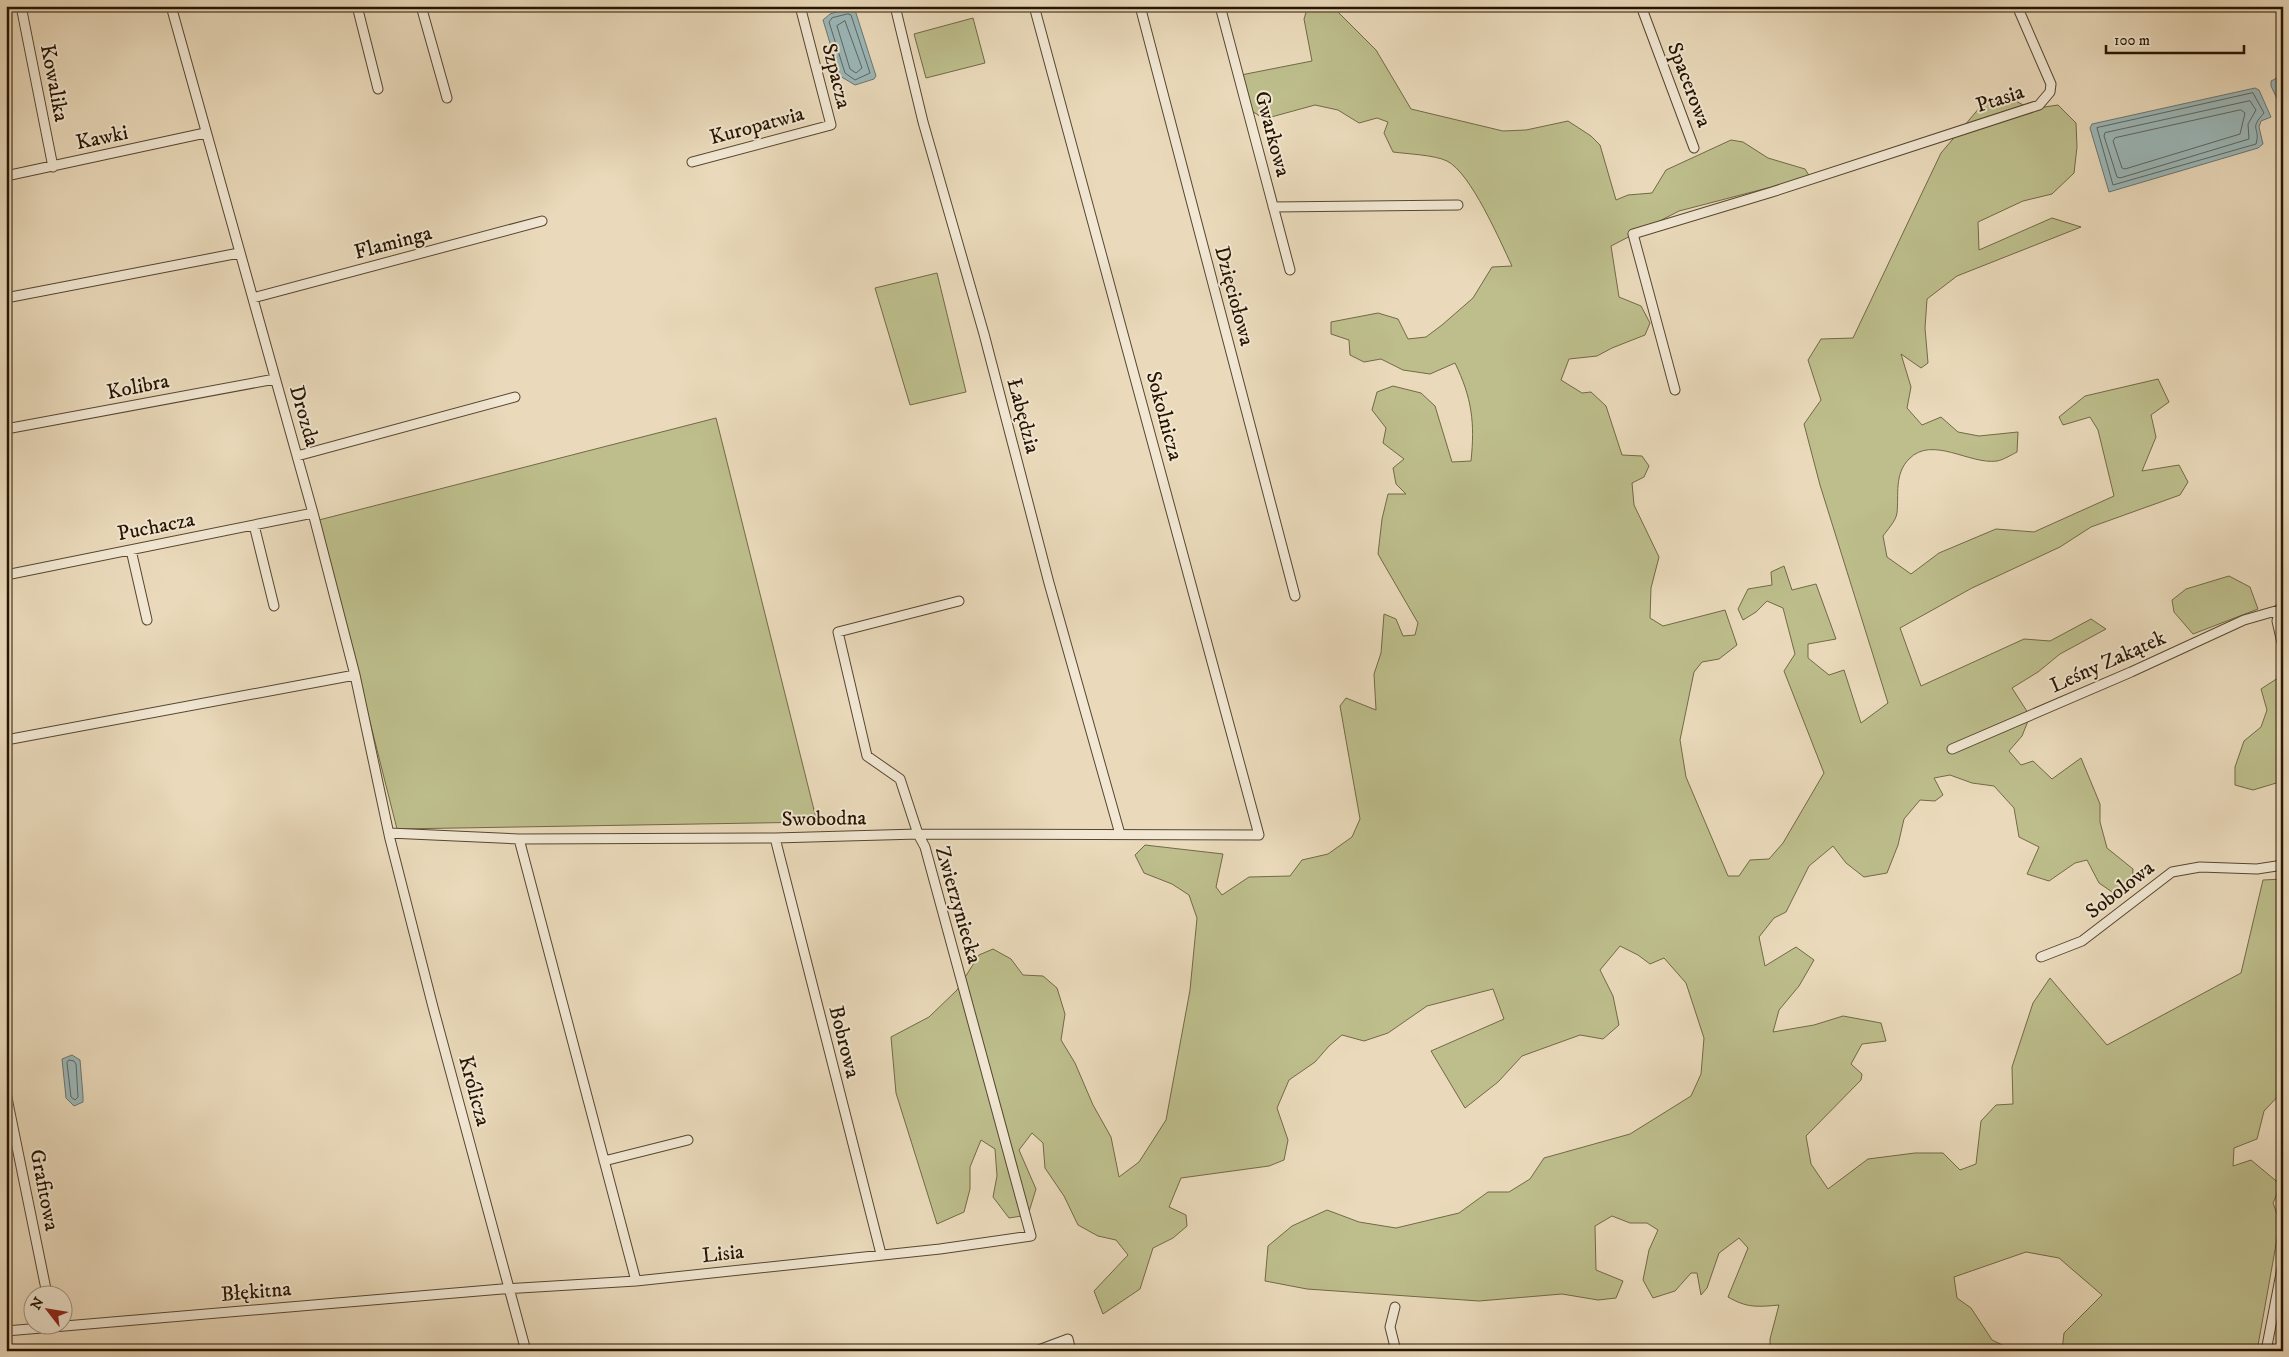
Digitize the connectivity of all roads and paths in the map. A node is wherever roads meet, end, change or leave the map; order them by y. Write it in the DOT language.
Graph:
graph roads {
  1 [pos="21,6"];
  2 [pos="171,6"];
  3 [pos="357,6"];
  4 [pos="422,6"];
  5 [pos="800,6"];
  6 [pos="895,6"];
  7 [pos="1034,6"];
  8 [pos="1140,6"];
  9 [pos="1220,6"];
  10 [pos="1641,6"];
  11 [pos="2016,6"];
  12 [pos="378,89"];
  13 [pos="447,98"];
  14 [pos="831,125"];
  15 [pos="206,133"];
  16 [pos="1694,148"];
  17 [pos="692,162"];
  18 [pos="53,167"];
  19 [pos="6,176"];
  20 [pos="1458,205"];
  21 [pos="1273,208"];
  22 [pos="542,221"];
  23 [pos="239,253"];
  24 [pos="1290,270"];
  25 [pos="11,297"];
  26 [pos="253,298"];
  27 [pos="275,379"];
  28 [pos="1675,390"];
  29 [pos="515,397"];
  30 [pos="6,429"];
  31 [pos="297,456"];
  32 [pos="313,512"];
  33 [pos="254,525"];
  34 [pos="131,550"];
  35 [pos="6,575"];
  36 [pos="1295,596"];
  37 [pos="959,601"];
  38 [pos="274,606"];
  39 [pos="2281,608"];
  40 [pos="147,620"];
  41 [pos="2283,648"];
  42 [pos="354,675"];
  43 [pos="6,740"];
  44 [pos="1952,749"];
  45 [pos="918,834"];
  46 [pos="1120,834"];
  47 [pos="1259,835"];
  48 [pos="390,836"];
  49 [pos="774,838"];
  50 [pos="518,839"];
  51 [pos="2283,865"];
  52 [pos="2041,957"];
  53 [pos="6,1093"];
  54 [pos="688,1140"];
  55 [pos="604,1161"];
  56 [pos="940,1249"];
  57 [pos="881,1254"];
  58 [pos="2283,1263"];
  59 [pos="636,1281"];
  60 [pos="45,1284"];
  61 [pos="510,1289"];
  62 [pos="1396,1307"];
  63 [pos="72,1324"];
  64 [pos="22,1329"];
  65 [pos="6,1331"];
  66 [pos="526,1351"];
  67 [pos="1036,1351"];
  68 [pos="1071,1351"];
  69 [pos="1396,1351"];
  70 [pos="2266,1351"];
  1 -- 18 [label="street, Kowalika"];
  2 -- 15 [label="street, Drozda"];
  3 -- 12 [label="street"];
  4 -- 13 [label="street"];
  5 -- 14 [label="street, Szpacza"];
  6 -- 46 [label="street, Łabędzia"];
  7 -- 47 [label="street, Sokolnicza"];
  8 -- 36 [label="street, Dzięciołowa"];
  9 -- 21 [label="street, Gwarkowa"];
  10 -- 16 [label="street, Spacerowa"];
  11 -- 28 [label="street, Ptasia"];
  14 -- 17 [label="street, Kuropatwia"];
  15 -- 18 [label="street, Kawki"];
  15 -- 23 [label="street, Drozda"];
  18 -- 19 [label="street, Kawki"];
  20 -- 21 [label="street"];
  21 -- 24 [label="street, Gwarkowa"];
  22 -- 26 [label="street, Flaminga"];
  23 -- 25 [label="street"];
  23 -- 26 [label="street, Drozda"];
  26 -- 27 [label="street, Drozda"];
  27 -- 30 [label="street, Kolibra"];
  27 -- 31 [label="street, Drozda"];
  29 -- 31 [label="street"];
  31 -- 32 [label="street, Drozda"];
  32 -- 33 [label="street, Puchacza"];
  32 -- 42 [label="street, Drozda"];
  33 -- 34 [label="street, Puchacza"];
  33 -- 38 [label="street"];
  34 -- 35 [label="street, Puchacza"];
  34 -- 40 [label="street"];
  37 -- 45 [label="street, Zwierzyniecka"];
  39 -- 41 [label="street"];
  39 -- 44 [label="street, Leśny Zakątek"];
  42 -- 43 [label="street"];
  42 -- 48 [label="street, Drozda"];
  45 -- 46 [label="street, Swobodna"];
  45 -- 49 [label="street, Swobodna"];
  45 -- 56 [label="street, Zwierzyniecka"];
  46 -- 47 [label="street, Swobodna"];
  48 -- 50 [label="street, Swobodna"];
  48 -- 61 [label="street, Królicza"];
  49 -- 50 [label="street, Swobodna"];
  49 -- 57 [label="street, Bobrowa"];
  50 -- 55 [label="street"];
  51 -- 52 [label="street, Sobolowa"];
  53 -- 60 [label="street, Grafitowa"];
  54 -- 55 [label="street"];
  55 -- 59 [label="street"];
  56 -- 57 [label="street, Lisia"];
  57 -- 59 [label="street, Lisia"];
  58 -- 70 [label="street"];
  59 -- 61 [label="street, Lisia"];
  61 -- 63 [label="street, Błękitna"];
  61 -- 66 [label="street, Królicza"];
  62 -- 69 [label="street"];
  64 -- 65 [label="street, Błękitna"];
  67 -- 68 [label="street"];
}
